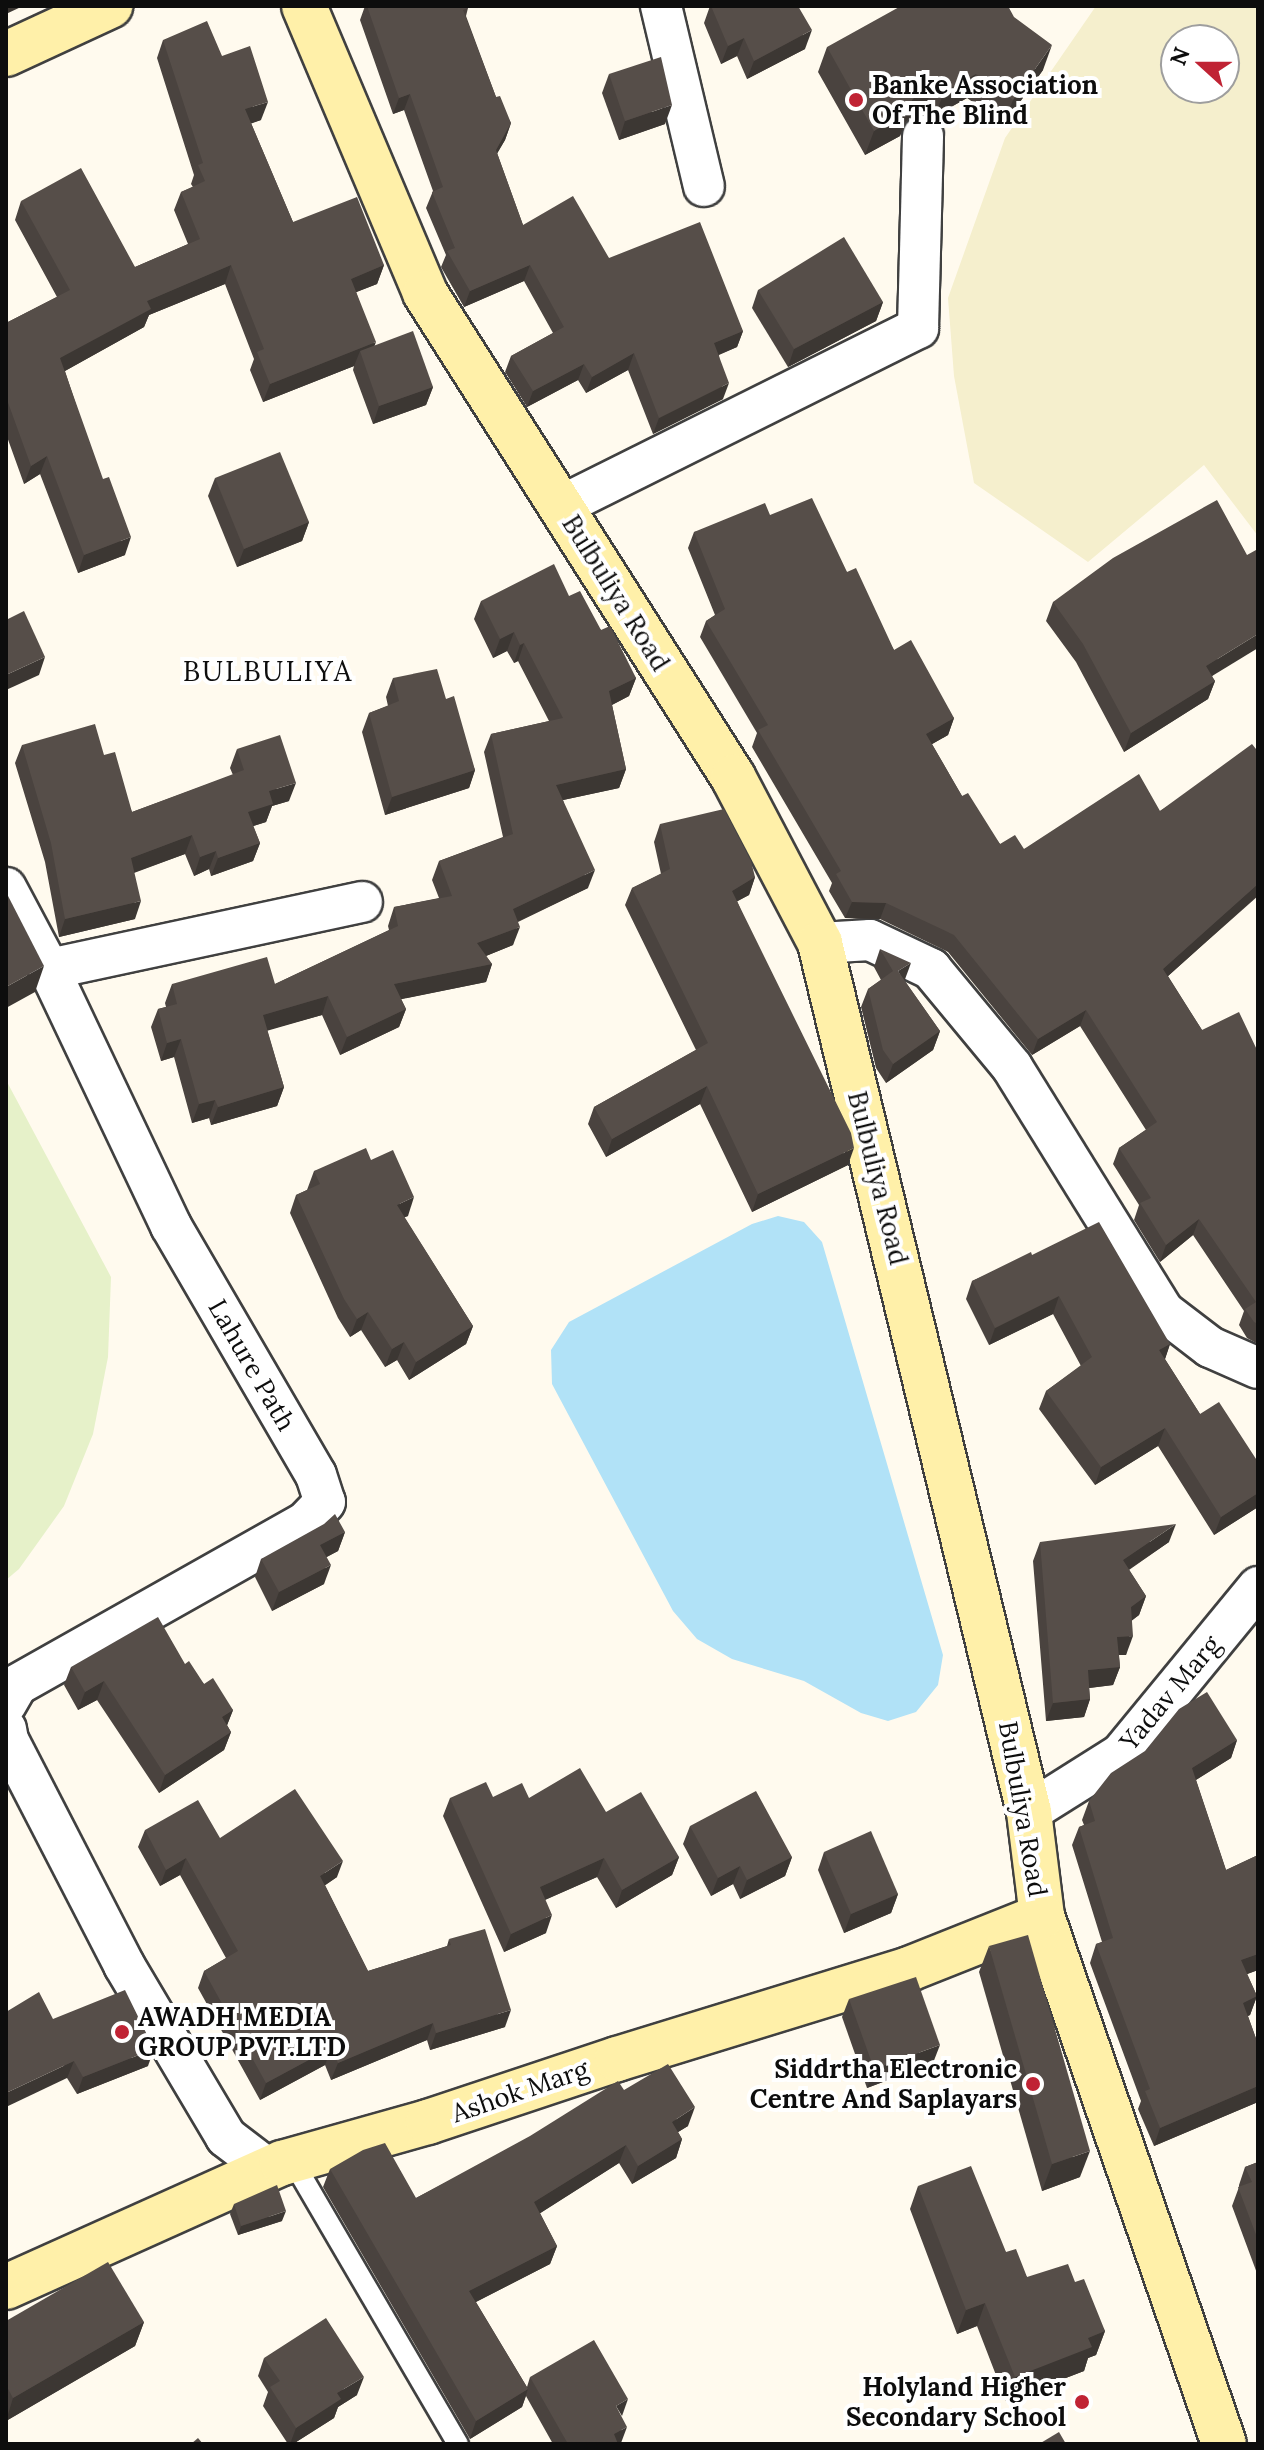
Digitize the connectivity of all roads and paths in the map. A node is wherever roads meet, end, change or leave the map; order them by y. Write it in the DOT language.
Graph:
graph roads {
  1 [pos="110,6"];
  2 [pos="304,6"];
  3 [pos="661,6"];
  4 [pos="6,54"];
  5 [pos="923,136"];
  6 [pos="704,186"];
  7 [pos="561,506"];
  8 [pos="6,888"];
  9 [pos="362,902"];
  10 [pos="820,943"];
  11 [pos="49,969"];
  12 [pos="1258,1368"];
  13 [pos="1258,1587"];
  14 [pos="6,1704"];
  15 [pos="6,1729"];
  16 [pos="1029,1812"];
  17 [pos="1042,1916"];
  18 [pos="280,2164"];
  19 [pos="6,2287"];
  20 [pos="1258,2439"];
  21 [pos="458,2444"];
  22 [pos="1224,2444"];
  23 [pos="1249,2444"];
  1 -- 4 [label="main road"];
  2 -- 7 [label="main road, Bulbuliya Road"];
  3 -- 6 [label="street"];
  5 -- 7 [label="street"];
  7 -- 10 [label="main road, Bulbuliya Road"];
  8 -- 11 [label="street, Lahure Path"];
  9 -- 11 [label="street"];
  10 -- 12 [label="street"];
  10 -- 16 [label="main road, Bulbuliya Road"];
  11 -- 14 [label="street, Lahure Path"];
  13 -- 16 [label="street, Yadav Marg"];
  15 -- 18 [label="street"];
  16 -- 17 [label="main road, Bulbuliya Road"];
  17 -- 18 [label="main road, Ashok Marg"];
  17 -- 22 [label="main road, Bulbuliya Road"];
  18 -- 19 [label="main road, Ashok Marg"];
  18 -- 21 [label="lane"];
  20 -- 23 [label="main road"];
}
